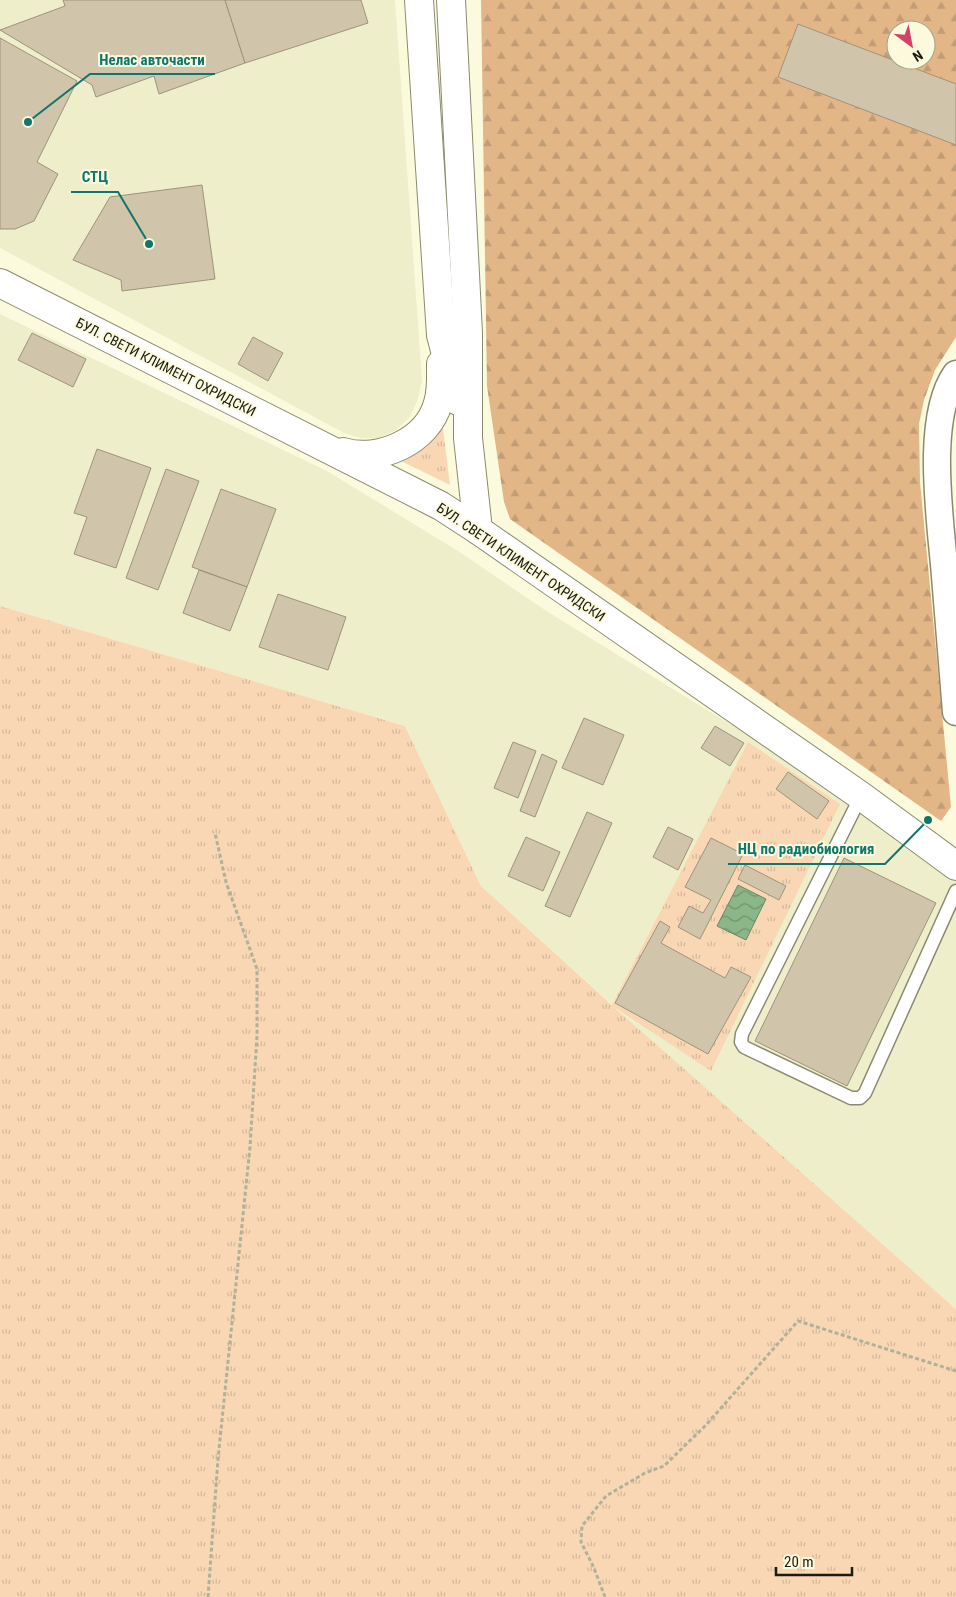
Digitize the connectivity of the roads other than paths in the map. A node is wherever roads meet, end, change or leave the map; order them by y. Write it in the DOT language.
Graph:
graph roads {
  1 [pos="419,0"];
  2 [pos="451,0"];
  3 [pos="0,283"];
  4 [pos="441,335"];
  5 [pos="956,374"];
  6 [pos="468,438"];
  7 [pos="318,444"];
  8 [pos="478,530"];
  9 [pos="956,712"];
  10 [pos="861,796"];
  11 [pos="956,866"];
  12 [pos="956,891"];
  1 -- 4 [label="main road"];
  2 -- 6 [label="main road"];
  3 -- 7 [label="main road, БУЛ. СВЕТИ КЛИМЕНТ ОХРИДСКИ"];
  4 -- 6 [label="main road"];
  4 -- 7 [label="main road"];
  5 -- 9 [label="street"];
  6 -- 8 [label="main road"];
  7 -- 8 [label="main road, БУЛ. СВЕТИ КЛИМЕНТ ОХРИДСКИ"];
  8 -- 10 [label="main road, БУЛ. СВЕТИ КЛИМЕНТ ОХРИДСКИ"];
  10 -- 11 [label="main road, БУЛ. СВЕТИ КЛИМЕНТ ОХРИДСКИ"];
  10 -- 12 [label="lane"];
}
